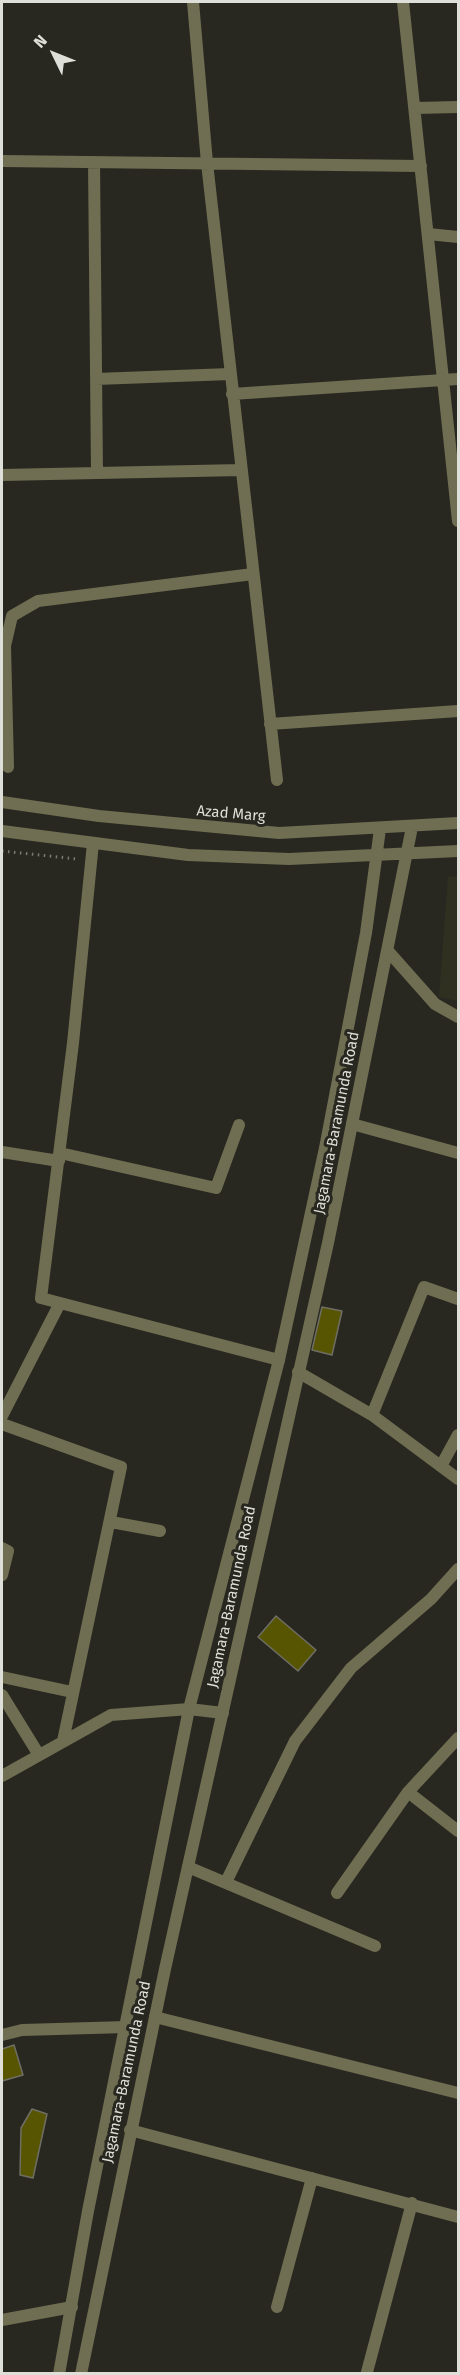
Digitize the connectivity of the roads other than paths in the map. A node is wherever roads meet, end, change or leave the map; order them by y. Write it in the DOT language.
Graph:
graph roads {
  1 [pos="193,2"];
  2 [pos="403,2"];
  3 [pos="459,107"];
  4 [pos="415,108"];
  5 [pos="2,161"];
  6 [pos="94,162"];
  7 [pos="207,163"];
  8 [pos="421,166"];
  9 [pos="428,234"];
  10 [pos="459,237"];
  11 [pos="230,374"];
  12 [pos="96,379"];
  13 [pos="443,379"];
  14 [pos="459,379"];
  15 [pos="232,394"];
  16 [pos="241,470"];
  17 [pos="97,473"];
  18 [pos="2,475"];
  19 [pos="459,521"];
  20 [pos="253,574"];
  21 [pos="459,711"];
  22 [pos="270,724"];
  23 [pos="8,767"];
  24 [pos="277,780"];
  25 [pos="2,802"];
  26 [pos="459,824"];
  27 [pos="412,827"];
  28 [pos="380,829"];
  29 [pos="2,831"];
  30 [pos="93,843"];
  31 [pos="459,851"];
  32 [pos="408,854"];
  33 [pos="377,855"];
  34 [pos="388,951"];
  35 [pos="459,1017"];
  36 [pos="352,1124"];
  37 [pos="239,1125"];
  38 [pos="2,1152"];
  39 [pos="459,1153"];
  40 [pos="59,1157"];
  41 [pos="459,1299"];
  42 [pos="60,1303"];
  43 [pos="279,1360"];
  44 [pos="298,1372"];
  45 [pos="372,1415"];
  46 [pos="2,1416"];
  47 [pos="2,1424"];
  48 [pos="459,1435"];
  49 [pos="441,1466"];
  50 [pos="459,1479"];
  51 [pos="111,1522"];
  52 [pos="160,1531"];
  53 [pos="2,1548"];
  54 [pos="459,1569"];
  55 [pos="2,1575"];
  56 [pos="2,1677"];
  57 [pos="72,1692"];
  58 [pos="2,1695"];
  59 [pos="189,1709"];
  60 [pos="223,1713"];
  61 [pos="459,1738"];
  62 [pos="63,1741"];
  63 [pos="39,1755"];
  64 [pos="2,1776"];
  65 [pos="408,1792"];
  66 [pos="459,1831"];
  67 [pos="188,1867"];
  68 [pos="226,1882"];
  69 [pos="337,1893"];
  70 [pos="375,1946"];
  71 [pos="154,2017"];
  72 [pos="126,2027"];
  73 [pos="2,2035"];
  74 [pos="459,2093"];
  75 [pos="130,2130"];
  76 [pos="312,2178"];
  77 [pos="412,2204"];
  78 [pos="459,2217"];
  79 [pos="72,2307"];
  80 [pos="277,2307"];
  81 [pos="2,2320"];
  82 [pos="367,2372"];
  83 [pos="59,2373"];
  84 [pos="81,2373"];
  1 -- 7 [label="street"];
  2 -- 4 [label="street"];
  3 -- 4 [label="street"];
  4 -- 8 [label="street"];
  5 -- 6 [label="street"];
  6 -- 7 [label="street"];
  6 -- 12 [label="street"];
  7 -- 8 [label="street"];
  7 -- 11 [label="street"];
  8 -- 9 [label="street"];
  9 -- 10 [label="street"];
  9 -- 13 [label="street"];
  11 -- 12 [label="street"];
  11 -- 15 [label="street"];
  12 -- 17 [label="street"];
  13 -- 14 [label="street"];
  13 -- 15 [label="street"];
  13 -- 19 [label="street"];
  15 -- 16 [label="street"];
  16 -- 17 [label="street"];
  16 -- 20 [label="street"];
  17 -- 18 [label="street"];
  20 -- 22 [label="street"];
  20 -- 23 [label="street"];
  21 -- 22 [label="street"];
  22 -- 24 [label="street"];
  25 -- 28 [label="street, Azad Marg"];
  26 -- 27 [label="street, Azad Marg"];
  27 -- 28 [label="street, Azad Marg"];
  27 -- 32 [label="street, Jagamara-Baramunda Road"];
  28 -- 33 [label="street, Jagamara-Baramunda Road"];
  29 -- 30 [label="street"];
  30 -- 33 [label="street"];
  30 -- 40 [label="street"];
  31 -- 32 [label="street"];
  32 -- 33 [label="street"];
  32 -- 34 [label="street, Jagamara-Baramunda Road"];
  33 -- 43 [label="street, Jagamara-Baramunda Road"];
  34 -- 35 [label="street"];
  34 -- 36 [label="street, Jagamara-Baramunda Road"];
  36 -- 39 [label="street"];
  36 -- 44 [label="street, Jagamara-Baramunda Road"];
  37 -- 40 [label="street"];
  38 -- 40 [label="street"];
  40 -- 42 [label="street"];
  41 -- 45 [label="street"];
  42 -- 43 [label="street"];
  42 -- 46 [label="street"];
  43 -- 59 [label="street, Jagamara-Baramunda Road"];
  44 -- 45 [label="street"];
  44 -- 60 [label="street, Jagamara-Baramunda Road"];
  45 -- 49 [label="street"];
  47 -- 51 [label="street"];
  48 -- 49 [label="street"];
  49 -- 50 [label="street"];
  51 -- 52 [label="street"];
  51 -- 57 [label="street"];
  53 -- 55 [label="street"];
  54 -- 68 [label="street"];
  56 -- 57 [label="street"];
  57 -- 62 [label="street"];
  58 -- 63 [label="street"];
  59 -- 60 [label="street"];
  59 -- 62 [label="street"];
  59 -- 72 [label="street, Jagamara-Baramunda Road"];
  60 -- 67 [label="street, Jagamara-Baramunda Road"];
  61 -- 65 [label="street"];
  62 -- 63 [label="street"];
  63 -- 64 [label="street"];
  65 -- 66 [label="street"];
  65 -- 69 [label="street"];
  67 -- 68 [label="street"];
  67 -- 71 [label="street, Jagamara-Baramunda Road"];
  68 -- 70 [label="street"];
  71 -- 74 [label="street"];
  71 -- 75 [label="street, Jagamara-Baramunda Road"];
  72 -- 73 [label="street"];
  72 -- 79 [label="street, Jagamara-Baramunda Road"];
  75 -- 76 [label="street"];
  75 -- 84 [label="street, Jagamara-Baramunda Road"];
  76 -- 77 [label="street"];
  76 -- 80 [label="street"];
  77 -- 78 [label="street"];
  77 -- 82 [label="street"];
  79 -- 81 [label="street"];
  79 -- 83 [label="street, Jagamara-Baramunda Road"];
}
